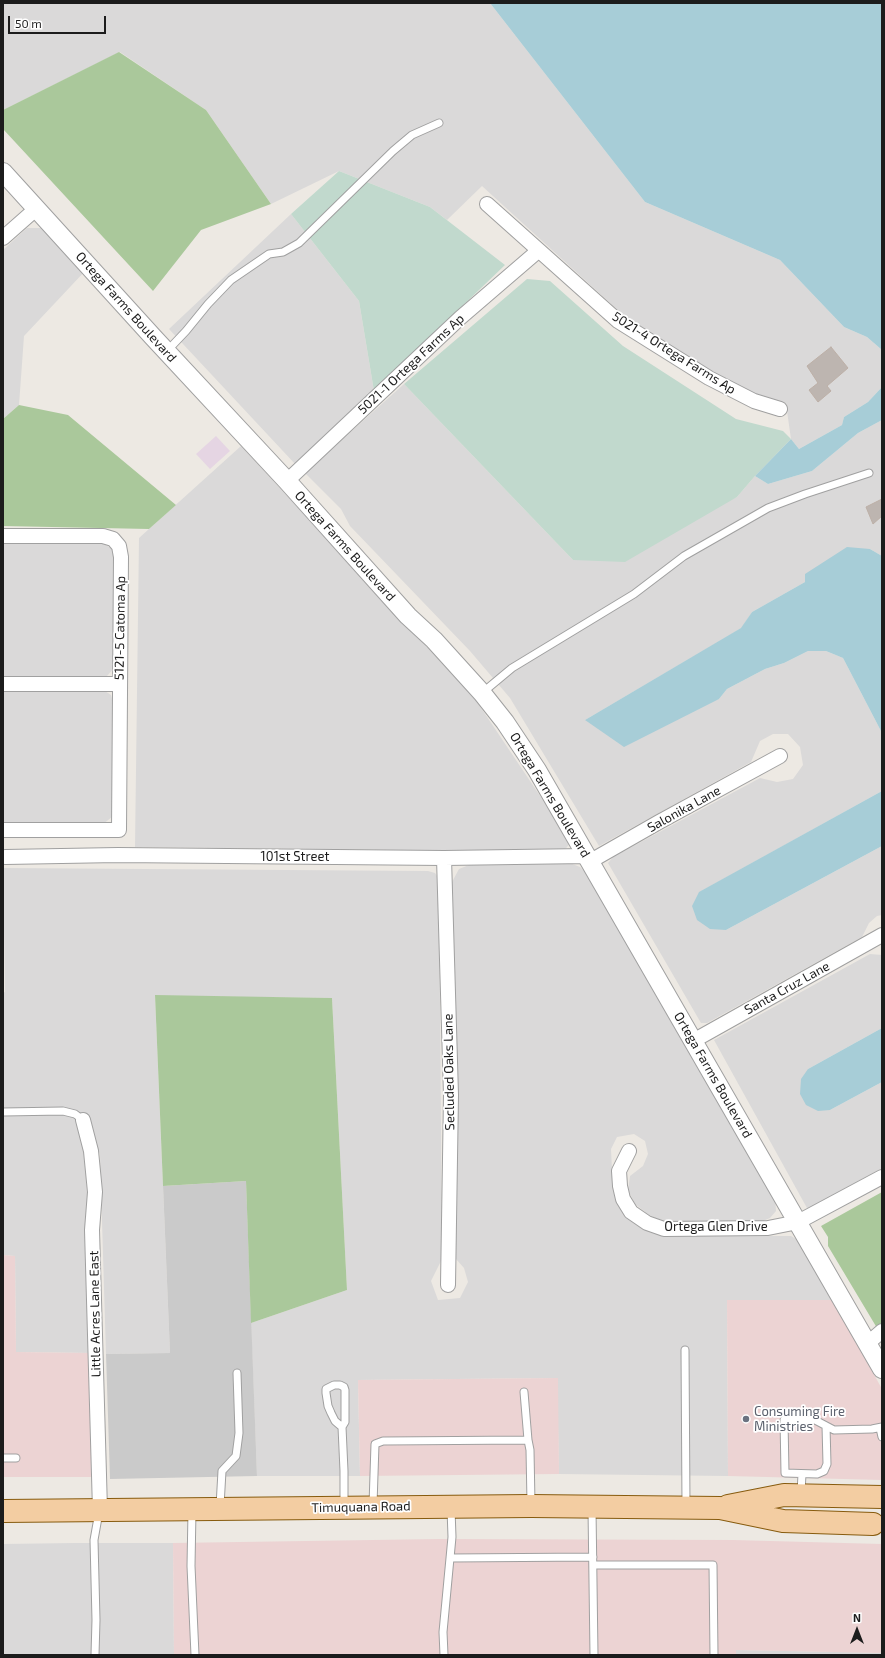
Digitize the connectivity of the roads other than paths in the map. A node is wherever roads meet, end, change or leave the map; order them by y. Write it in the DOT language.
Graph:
graph roads {
  1 [pos="439,123"];
  2 [pos="3,172"];
  3 [pos="487,204"];
  4 [pos="37,208"];
  5 [pos="3,238"];
  6 [pos="538,251"];
  7 [pos="167,352"];
  8 [pos="780,409"];
  9 [pos="869,473"];
  10 [pos="287,481"];
  11 [pos="3,536"];
  12 [pos="3,684"];
  13 [pos="120,684"];
  14 [pos="482,693"];
  15 [pos="780,756"];
  16 [pos="3,830"];
  17 [pos="5,857"];
  18 [pos="444,858"];
  19 [pos="588,859"];
  20 [pos="882,935"];
  21 [pos="693,1041"];
  22 [pos="3,1112"];
  23 [pos="83,1120"];
  24 [pos="629,1151"];
  25 [pos="882,1177"];
  26 [pos="798,1222"];
  27 [pos="448,1286"];
  28 [pos="882,1330"];
  29 [pos="868,1343"];
  30 [pos="685,1350"];
  31 [pos="881,1364"];
  32 [pos="237,1373"];
  33 [pos="524,1392"];
  34 [pos="826,1426"];
  35 [pos="342,1427"];
  36 [pos="881,1428"];
  37 [pos="882,1437"];
  38 [pos="528,1440"];
  39 [pos="3,1458"];
  40 [pos="16,1458"];
  41 [pos="802,1474"];
  42 [pos="801,1495"];
  43 [pos="882,1497"];
  44 [pos="531,1506"];
  45 [pos="592,1506"];
  46 [pos="372,1507"];
  47 [pos="451,1507"];
  48 [pos="344,1508"];
  49 [pos="686,1508"];
  50 [pos="720,1508"];
  51 [pos="192,1509"];
  52 [pos="220,1509"];
  53 [pos="100,1510"];
  54 [pos="3,1511"];
  55 [pos="873,1524"];
  56 [pos="450,1558"];
  57 [pos="593,1558"];
  58 [pos="593,1566"];
  59 [pos="95,1655"];
  60 [pos="196,1655"];
  61 [pos="444,1655"];
  62 [pos="594,1655"];
  63 [pos="714,1655"];
  1 -- 7 [label="lane"];
  2 -- 4 [label="street, Ortega Farms Boulevard"];
  3 -- 6 [label="street, 5021-4 Ortega Farms Ap"];
  4 -- 5 [label="street"];
  4 -- 7 [label="street, Ortega Farms Boulevard"];
  6 -- 8 [label="street, 5021-4 Ortega Farms Ap"];
  6 -- 10 [label="street, 5021-1 Ortega Farms Ap"];
  7 -- 10 [label="street, Ortega Farms Boulevard"];
  9 -- 14 [label="lane"];
  10 -- 14 [label="street, Ortega Farms Boulevard"];
  11 -- 13 [label="street, 5121-5 Catoma Ap"];
  12 -- 13 [label="street"];
  13 -- 16 [label="street, 5121-5 Catoma Ap"];
  14 -- 19 [label="street, Ortega Farms Boulevard"];
  15 -- 19 [label="street, Salonika Lane"];
  17 -- 18 [label="street, 101st Street"];
  18 -- 19 [label="street, 101st Street"];
  18 -- 27 [label="street, Secluded Oaks Lane"];
  19 -- 21 [label="street, Ortega Farms Boulevard"];
  20 -- 21 [label="street, Santa Cruz Lane"];
  21 -- 26 [label="street, Ortega Farms Boulevard"];
  22 -- 23 [label="lane"];
  23 -- 53 [label="street, Little Acres Lane East"];
  24 -- 26 [label="street, Ortega Glen Drive"];
  25 -- 26 [label="street, Ortega Glen Drive"];
  26 -- 29 [label="street, Ortega Farms Boulevard"];
  28 -- 29 [label="street"];
  29 -- 31 [label="street, Ortega Farms Boulevard"];
  30 -- 49 [label="lane"];
  32 -- 52 [label="lane"];
  33 -- 38 [label="lane"];
  34 -- 36 [label="lane"];
  34 -- 41 [label="lane"];
  34 -- 41 [label="lane"];
  35 -- 35 [label="lane"];
  35 -- 48 [label="lane"];
  36 -- 37 [label="lane"];
  38 -- 44 [label="lane"];
  38 -- 46 [label="lane"];
  39 -- 40 [label="lane"];
  41 -- 42 [label="lane"];
  42 -- 43 [label="main road, Timuquana Road"];
  42 -- 50 [label="main road, Timuquana Road"];
  44 -- 45 [label="main road, Timuquana Road"];
  44 -- 47 [label="main road, Timuquana Road"];
  45 -- 49 [label="main road, Timuquana Road"];
  45 -- 57 [label="lane"];
  46 -- 47 [label="main road, Timuquana Road"];
  46 -- 48 [label="main road, Timuquana Road"];
  47 -- 56 [label="lane"];
  48 -- 52 [label="main road, Timuquana Road"];
  49 -- 50 [label="main road, Timuquana Road"];
  50 -- 55 [label="main road, Timuquana Road"];
  51 -- 52 [label="main road, Timuquana Road"];
  51 -- 53 [label="main road, Timuquana Road"];
  51 -- 60 [label="lane"];
  53 -- 54 [label="main road, Timuquana Road"];
  53 -- 59 [label="lane"];
  56 -- 57 [label="lane"];
  56 -- 61 [label="lane"];
  57 -- 58 [label="lane"];
  58 -- 62 [label="lane"];
  58 -- 63 [label="lane"];
}
